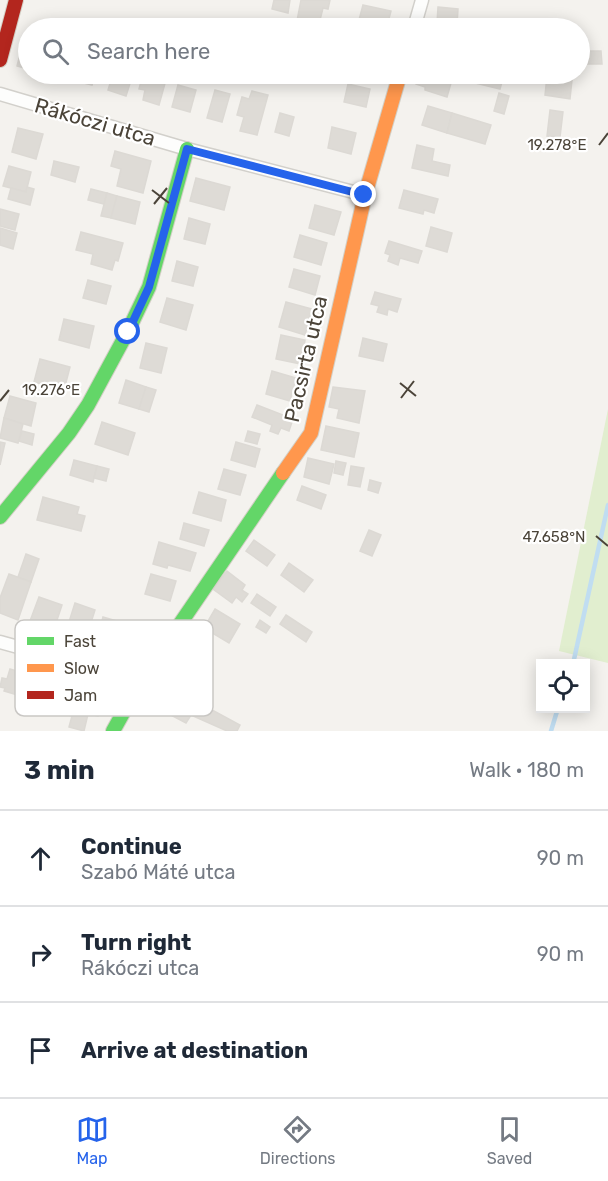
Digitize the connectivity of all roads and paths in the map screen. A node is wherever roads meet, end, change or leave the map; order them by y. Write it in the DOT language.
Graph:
graph roads {
  1 [pos="16,0"];
  2 [pos="422,0"];
  3 [pos="417,18"];
  4 [pos="0,60"];
  5 [pos="397,84"];
  6 [pos="1,98"];
  7 [pos="187,149"];
  8 [pos="364,195"];
  9 [pos="0,517"];
  10 [pos="183,620"];
  11 [pos="0,642"];
  12 [pos="15,646"];
  13 [pos="121,716"];
  14 [pos="113,731"];
  1 -- 4 [label="street"];
  2 -- 3 [label="street"];
  5 -- 8 [label="street, Pacsirta utca"];
  6 -- 7 [label="street, Rákóczi utca"];
  7 -- 8 [label="street, Rákóczi utca"];
  7 -- 9 [label="street"];
  8 -- 10 [label="street, Pacsirta utca"];
  11 -- 12 [label="street"];
  13 -- 14 [label="street, Pacsirta utca"];
}
